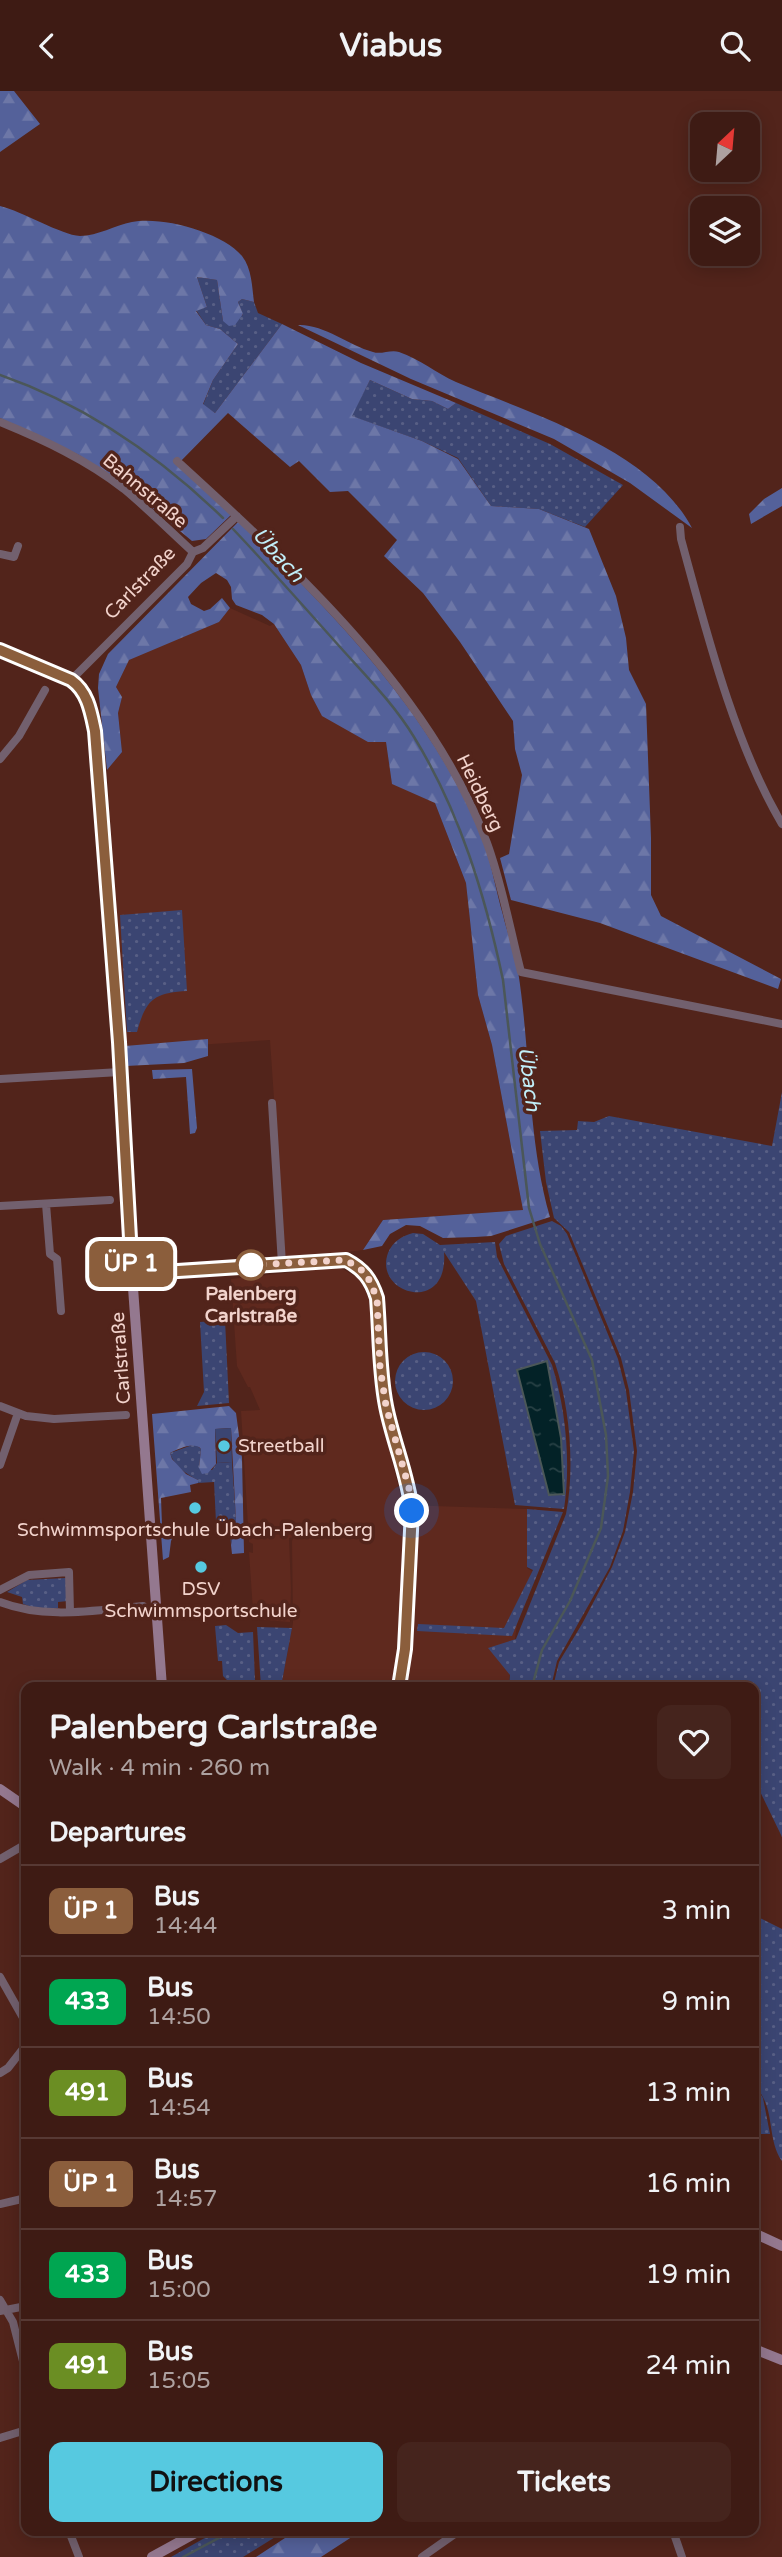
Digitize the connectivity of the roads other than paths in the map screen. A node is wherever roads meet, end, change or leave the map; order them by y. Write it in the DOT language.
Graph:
graph roads {
  1 [pos="0,422"];
  2 [pos="177,461"];
  3 [pos="236,516"];
  4 [pos="680,527"];
  5 [pos="18,546"];
  6 [pos="193,552"];
  7 [pos="0,554"];
  8 [pos="0,650"];
  9 [pos="71,680"];
  10 [pos="45,690"];
  11 [pos="0,759"];
  12 [pos="782,824"];
  13 [pos="782,1024"];
  14 [pos="120,1072"];
  15 [pos="0,1079"];
  16 [pos="272,1103"];
  17 [pos="110,1200"];
  18 [pos="46,1204"];
  19 [pos="0,1206"];
  20 [pos="282,1264"];
  21 [pos="132,1274"];
  22 [pos="61,1311"];
  23 [pos="0,1406"];
  24 [pos="18,1413"];
  25 [pos="125,1415"];
  26 [pos="0,1465"];
  27 [pos="0,1590"];
  28 [pos="0,1602"];
  29 [pos="143,1606"];
  30 [pos="70,1612"];
  31 [pos="162,1682"];
  32 [pos="400,1682"];
  33 [pos="0,1789"];
  34 [pos="21,1804"];
  35 [pos="21,1847"];
  36 [pos="0,1859"];
  37 [pos="0,1977"];
  38 [pos="21,2014"];
  39 [pos="21,2051"];
  40 [pos="0,2073"];
  41 [pos="21,2199"];
  42 [pos="0,2204"];
  43 [pos="759,2235"];
  44 [pos="782,2246"];
  45 [pos="0,2299"];
  46 [pos="21,2307"];
  47 [pos="3,2311"];
  48 [pos="759,2351"];
  49 [pos="21,2353"];
  50 [pos="782,2360"];
  51 [pos="21,2432"];
  52 [pos="0,2438"];
  53 [pos="71,2536"];
  54 [pos="190,2536"];
  55 [pos="452,2536"];
  56 [pos="675,2536"];
  57 [pos="79,2557"];
  58 [pos="152,2557"];
  59 [pos="422,2557"];
  60 [pos="682,2557"];
  1 -- 6 [label="street, Bahnstraße"];
  2 -- 3 [label="street, Heidberg"];
  3 -- 6 [label="street, Carlstraße"];
  3 -- 13 [label="street, Heidberg"];
  4 -- 12 [label="street"];
  5 -- 7 [label="street"];
  6 -- 9 [label="street, Carlstraße"];
  8 -- 9 [label="main road"];
  9 -- 14 [label="main road, Carlstraße"];
  10 -- 11 [label="street"];
  14 -- 15 [label="street"];
  14 -- 21 [label="main road, Carlstraße"];
  16 -- 20 [label="street"];
  17 -- 18 [label="street"];
  18 -- 19 [label="street"];
  18 -- 22 [label="street"];
  20 -- 21 [label="street"];
  20 -- 32 [label="street"];
  21 -- 31 [label="main road, Carlstraße"];
  23 -- 24 [label="street"];
  24 -- 25 [label="street"];
  24 -- 26 [label="street"];
  27 -- 30 [label="street"];
  28 -- 30 [label="street"];
  29 -- 30 [label="street"];
  33 -- 34 [label="main road"];
  35 -- 36 [label="street"];
  37 -- 38 [label="street"];
  39 -- 40 [label="street"];
  41 -- 42 [label="street"];
  43 -- 44 [label="main road"];
  45 -- 47 [label="street"];
  46 -- 47 [label="street"];
  47 -- 49 [label="street"];
  48 -- 50 [label="main road"];
  51 -- 52 [label="street"];
  53 -- 57 [label="street"];
  54 -- 58 [label="main road"];
  55 -- 59 [label="street"];
  56 -- 60 [label="street"];
}
